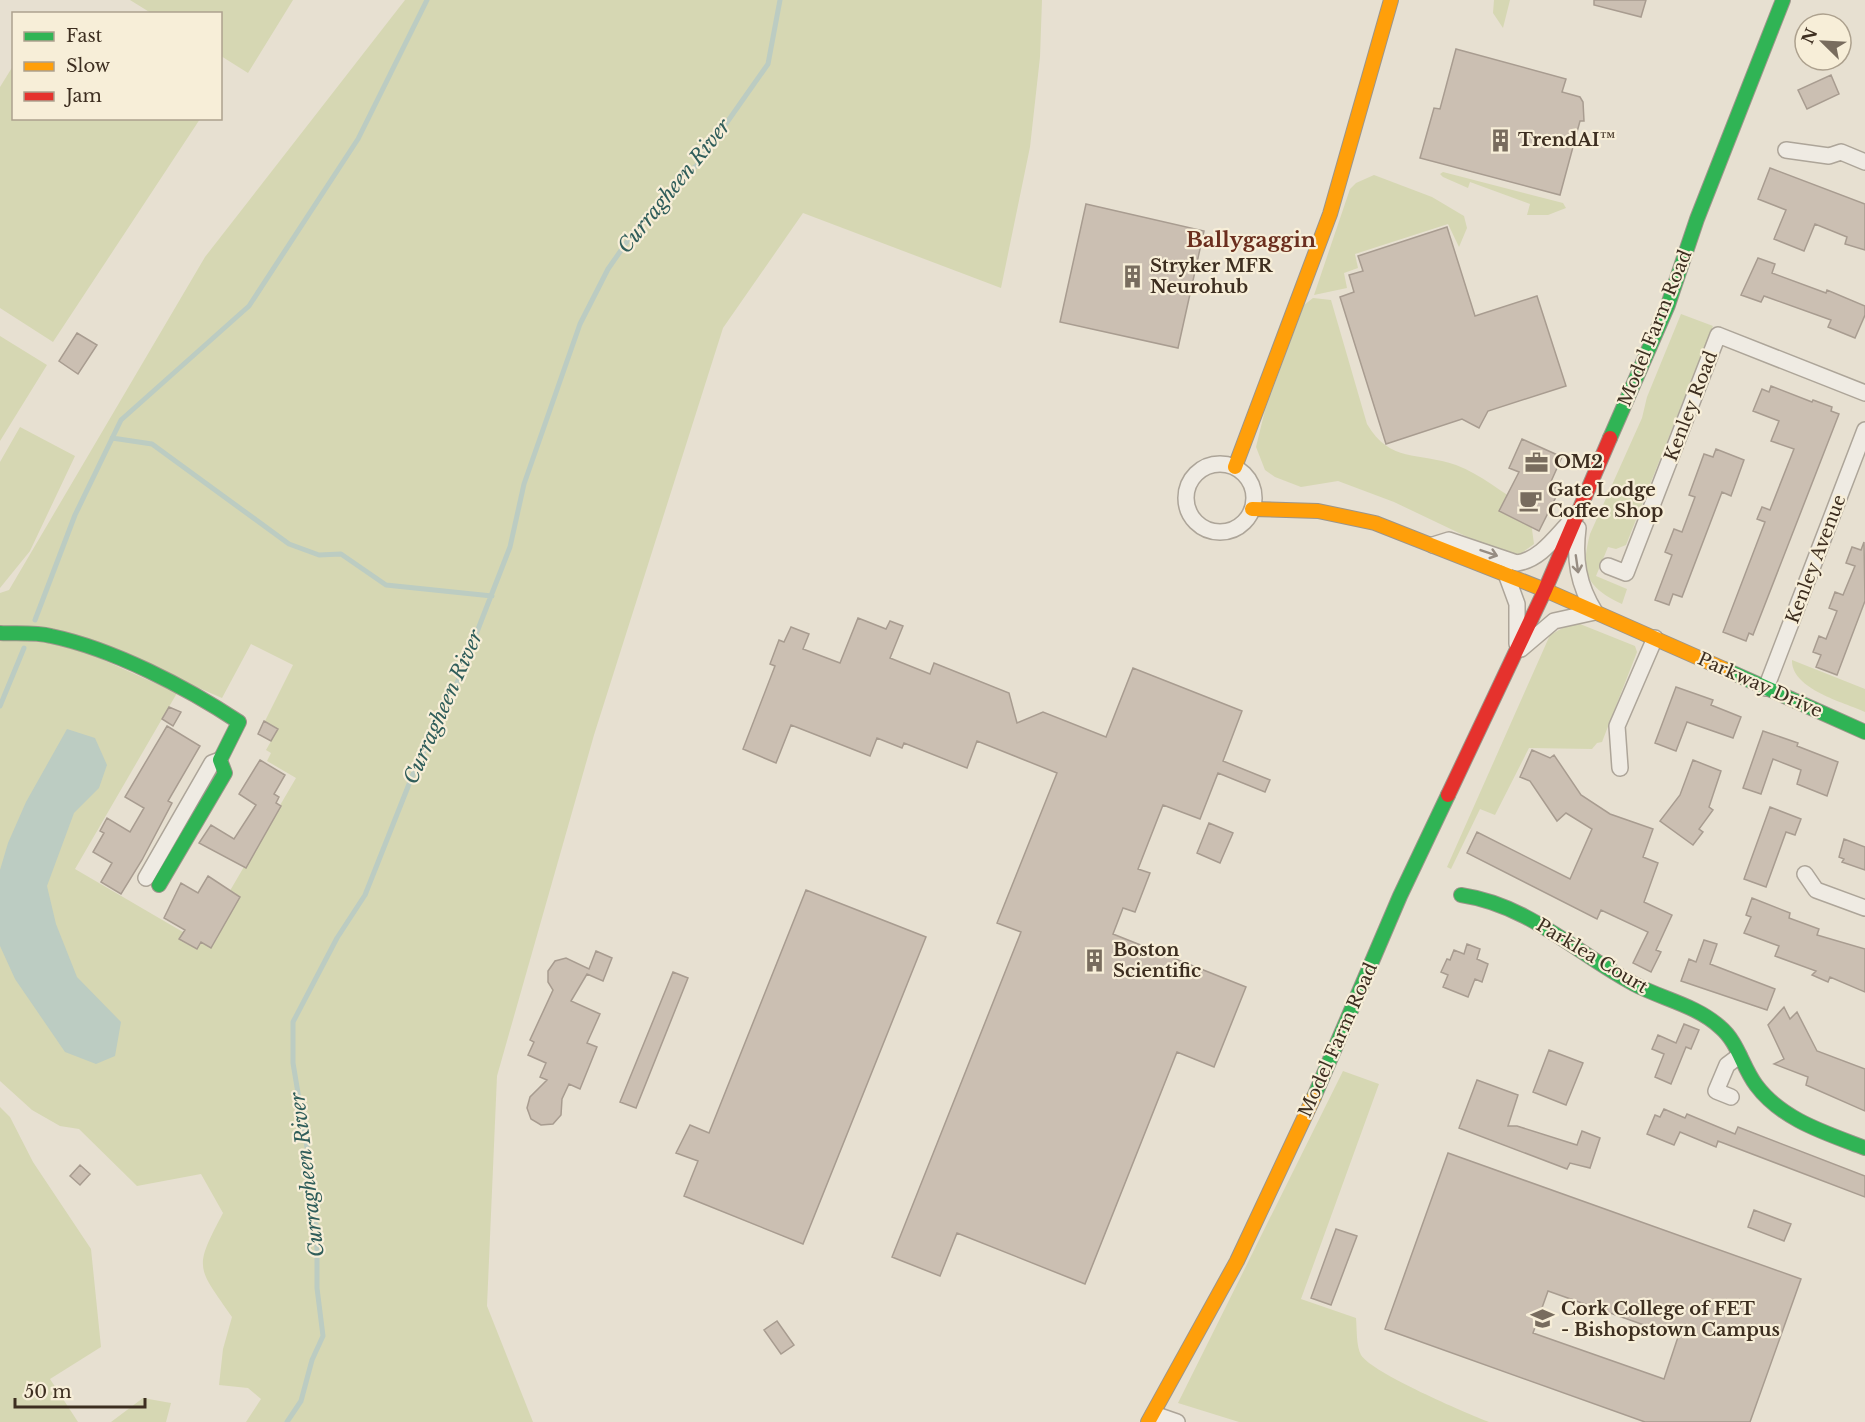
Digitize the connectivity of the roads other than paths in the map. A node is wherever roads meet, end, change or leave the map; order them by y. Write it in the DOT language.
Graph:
graph roads {
  1 [pos="1391,0"];
  2 [pos="1784,0"];
  3 [pos="1786,150"];
  4 [pos="1865,162"];
  5 [pos="1865,393"];
  6 [pos="1865,430"];
  7 [pos="1235,467"];
  8 [pos="1252,509"];
  9 [pos="1579,513"];
  10 [pos="1433,545"];
  11 [pos="1608,566"];
  12 [pos="1506,574"];
  13 [pos="1545,590"];
  14 [pos="1595,612"];
  15 [pos="0,633"];
  16 [pos="1655,638"];
  17 [pos="1517,653"];
  18 [pos="1766,688"];
  19 [pos="1865,732"];
  20 [pos="220,760"];
  21 [pos="1620,768"];
  22 [pos="1805,874"];
  23 [pos="152,881"];
  24 [pos="1461,895"];
  25 [pos="1865,908"];
  26 [pos="1739,1056"];
  27 [pos="1731,1097"];
  28 [pos="1865,1148"];
  29 [pos="1151,1418"];
  30 [pos="1177,1422"];
  1 -- 7 [label="street"];
  2 -- 9 [label="street, Model Farm Road"];
  3 -- 4 [label="street"];
  5 -- 11 [label="street, Kenley Road"];
  6 -- 18 [label="street, Kenley Avenue"];
  7 -- 8 [label="street"];
  7 -- 8 [label="street"];
  8 -- 10 [label="street, Parkway Drive"];
  10 -- 9 [label="street, one-way"];
  9 -- 13 [label="street, Model Farm Road"];
  9 -- 14 [label="street, one-way"];
  10 -- 12 [label="street, Parkway Drive"];
  12 -- 13 [label="street, Parkway Drive"];
  12 -- 17 [label="street"];
  13 -- 14 [label="street, Parkway Drive"];
  13 -- 17 [label="street, Model Farm Road"];
  14 -- 16 [label="street, Parkway Drive"];
  14 -- 17 [label="street, Model Farm Road"];
  15 -- 20 [label="street"];
  16 -- 18 [label="street, Parkway Drive"];
  16 -- 21 [label="street"];
  17 -- 29 [label="street, Model Farm Road"];
  18 -- 19 [label="street, Parkway Drive"];
  20 -- 23 [label="street"];
  22 -- 25 [label="street"];
  24 -- 26 [label="street, Parklea Court"];
  26 -- 27 [label="street"];
  26 -- 28 [label="street, Parklea Court"];
  29 -- 30 [label="street"];
}
